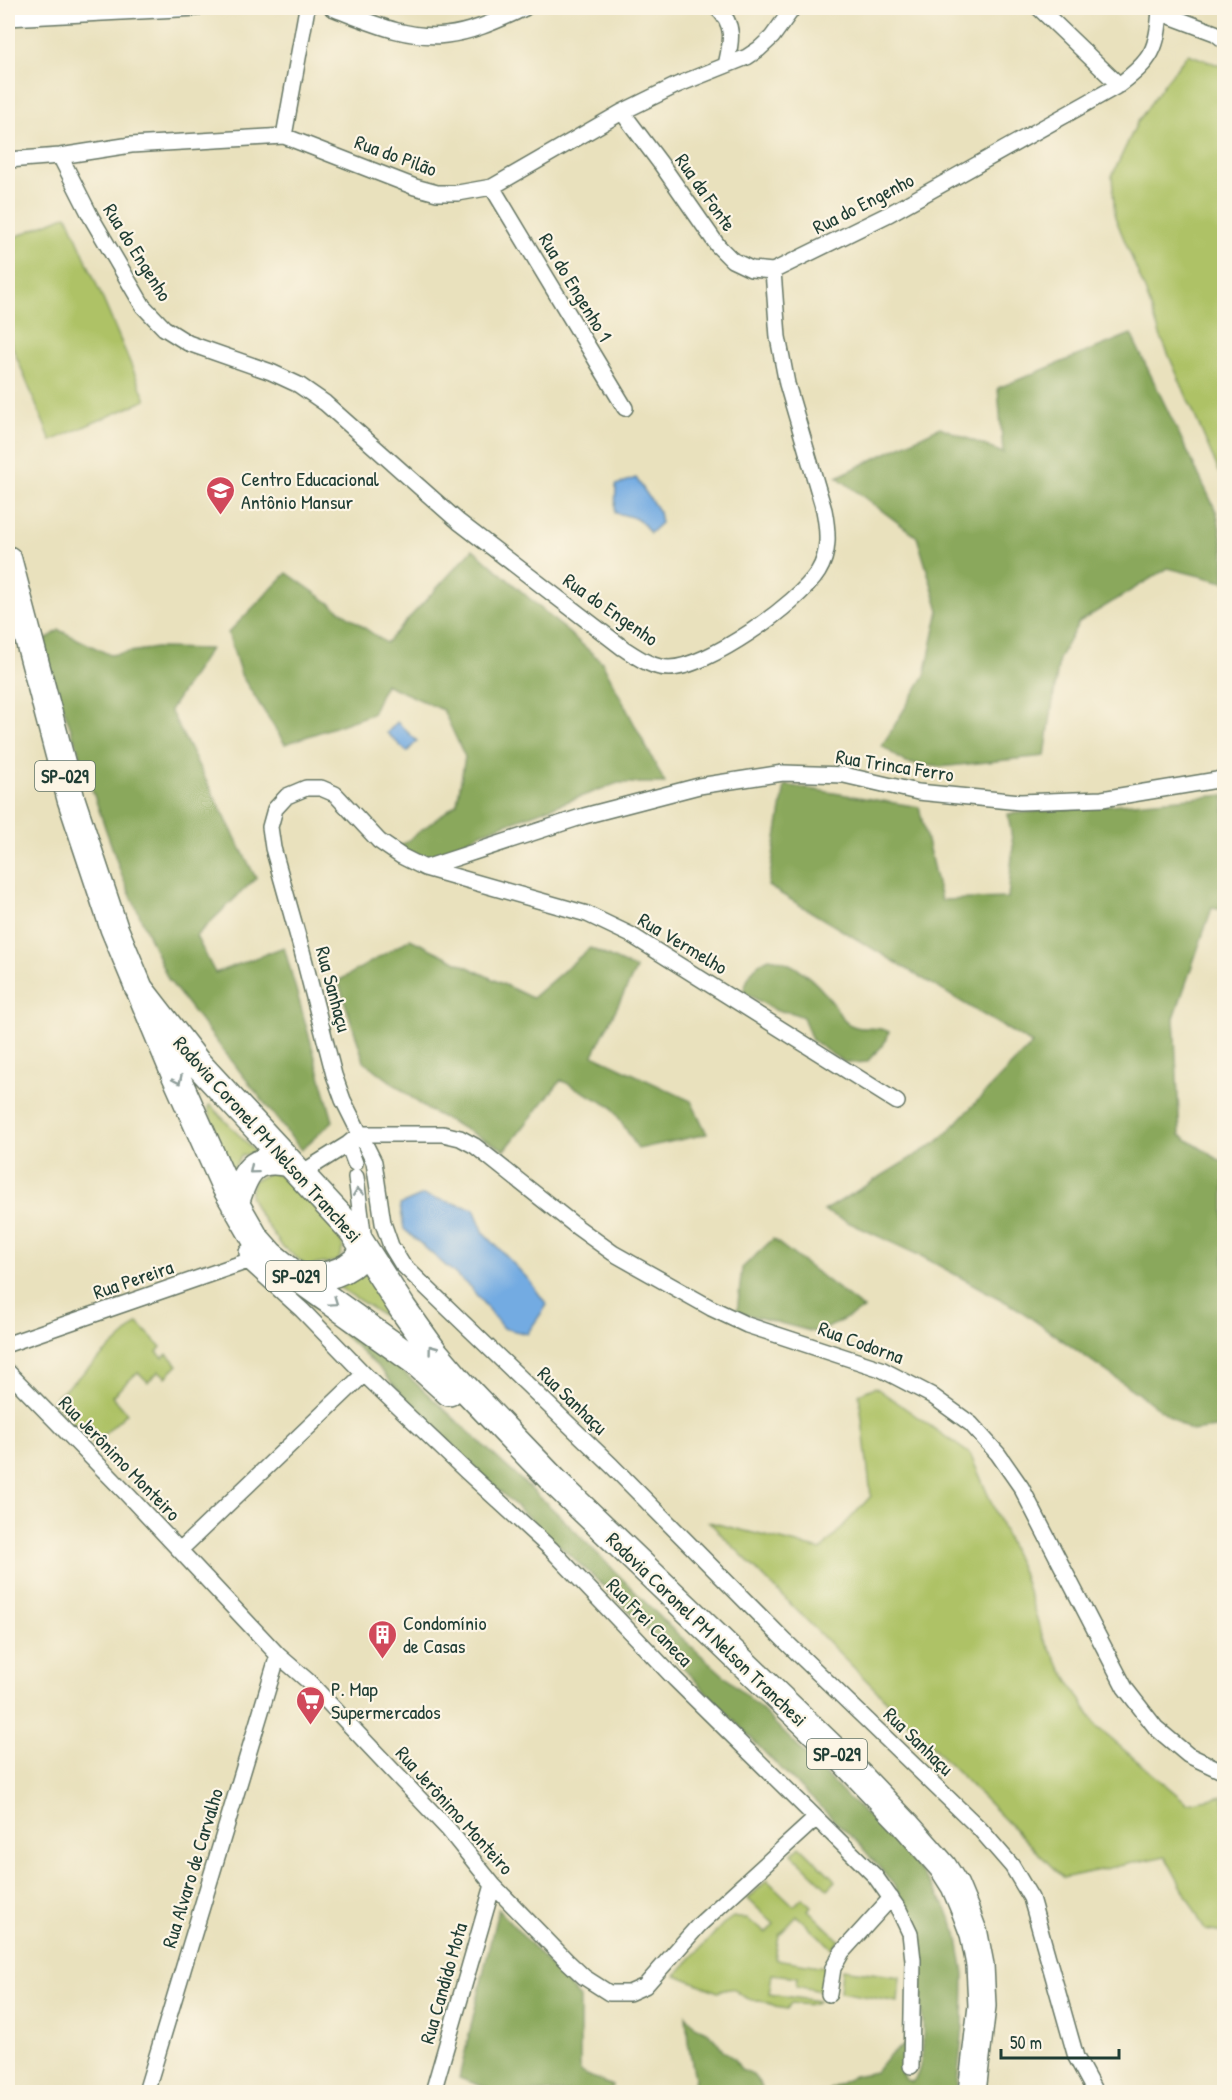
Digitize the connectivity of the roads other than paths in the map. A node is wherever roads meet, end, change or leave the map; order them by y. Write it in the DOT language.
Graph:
graph roads {
  1 [pos="197,8"];
  2 [pos="307,8"];
  3 [pos="332,8"];
  4 [pos="525,8"];
  5 [pos="717,8"];
  6 [pos="792,8"];
  7 [pos="1040,8"];
  8 [pos="1160,10"];
  9 [pos="8,18"];
  10 [pos="1224,40"];
  11 [pos="726,65"];
  12 [pos="1119,85"];
  13 [pos="622,112"];
  14 [pos="284,136"];
  15 [pos="60,156"];
  16 [pos="8,160"];
  17 [pos="492,187"];
  18 [pos="773,271"];
  19 [pos="625,408"];
  20 [pos="8,560"];
  21 [pos="1224,777"];
  22 [pos="426,868"];
  23 [pos="138,987"];
  24 [pos="897,1102"];
  25 [pos="354,1139"];
  26 [pos="294,1168"];
  27 [pos="235,1203"];
  28 [pos="328,1206"];
  29 [pos="251,1250"];
  30 [pos="365,1250"];
  31 [pos="338,1272"];
  32 [pos="297,1277"];
  33 [pos="8,1344"];
  34 [pos="8,1372"];
  35 [pos="364,1374"];
  36 [pos="556,1485"];
  37 [pos="180,1550"];
  38 [pos="278,1655"];
  39 [pos="1224,1772"];
  40 [pos="816,1818"];
  41 [pos="493,1885"];
  42 [pos="891,1898"];
  43 [pos="829,1994"];
  44 [pos="910,2066"];
  45 [pos="146,2092"];
  46 [pos="433,2092"];
  47 [pos="972,2092"];
  48 [pos="1095,2092"];
  1 -- 9 [label="street"];
  2 -- 14 [label="street"];
  3 -- 4 [label="street"];
  5 -- 11 [label="street"];
  6 -- 11 [label="street, Rua do Pilão"];
  7 -- 12 [label="street"];
  8 -- 10 [label="street"];
  8 -- 12 [label="street, Rua do Engenho"];
  11 -- 13 [label="street, Rua do Pilão"];
  12 -- 18 [label="street, Rua do Engenho"];
  13 -- 17 [label="street, Rua do Pilão"];
  13 -- 18 [label="street, Rua da Fonte"];
  14 -- 15 [label="street, Rua do Pilão"];
  14 -- 17 [label="street, Rua do Pilão"];
  15 -- 16 [label="street, Rua do Pilão"];
  15 -- 18 [label="street, Rua do Engenho"];
  17 -- 19 [label="street, Rua do Engenho 1"];
  20 -- 23 [label="highway, Rodovia Coronel PM Nelson Tranchesi / SP-029"];
  21 -- 22 [label="street, Rua Trinca Ferro"];
  22 -- 24 [label="street, Rua Vermelho"];
  22 -- 25 [label="street, Rua Sanhaçu"];
  23 -- 26 [label="highway, Rodovia Coronel PM Nelson Tranchesi / SP-029"];
  23 -- 27 [label="highway, Rodovia Coronel PM Nelson Tranchesi / SP-029, one-way"];
  25 -- 26 [label="street"];
  30 -- 25 [label="street, one-way"];
  25 -- 39 [label="street, Rua Codorna"];
  25 -- 48 [label="street, Rua Sanhaçu"];
  26 -- 27 [label="highway, one-way"];
  26 -- 28 [label="highway, Rodovia Coronel PM Nelson Tranchesi / SP-029"];
  27 -- 29 [label="highway, Rodovia Coronel PM Nelson Tranchesi / SP-029"];
  28 -- 30 [label="highway, Rodovia Coronel PM Nelson Tranchesi / SP-029"];
  28 -- 31 [label="highway, SP-029"];
  29 -- 32 [label="highway, Rodovia Coronel PM Nelson Tranchesi / SP-029"];
  29 -- 33 [label="street, Rua Pereira"];
  29 -- 35 [label="street, Rua Frei Caneca"];
  30 -- 31 [label="highway"];
  36 -- 30 [label="highway, Rodovia Coronel PM Nelson Tranchesi / SP-029, one-way"];
  31 -- 32 [label="highway, SP-029"];
  32 -- 36 [label="highway, Rodovia Coronel PM Nelson Tranchesi / SP-029, one-way"];
  34 -- 37 [label="street, Rua Jerônimo Monteiro"];
  35 -- 37 [label="street"];
  35 -- 40 [label="street, Rua Frei Caneca"];
  36 -- 47 [label="highway, Rodovia Coronel PM Nelson Tranchesi / SP-029"];
  37 -- 38 [label="street, Rua Jerônimo Monteiro"];
  38 -- 41 [label="street, Rua Jerônimo Monteiro"];
  38 -- 45 [label="street, Rua Alvaro de Carvalho"];
  40 -- 41 [label="street, Rua Jerônimo Monteiro"];
  40 -- 42 [label="street, Rua Frei Caneca"];
  41 -- 46 [label="street, Rua Candido Mota"];
  42 -- 43 [label="street"];
  42 -- 44 [label="street, Rua Frei Caneca"];
}
